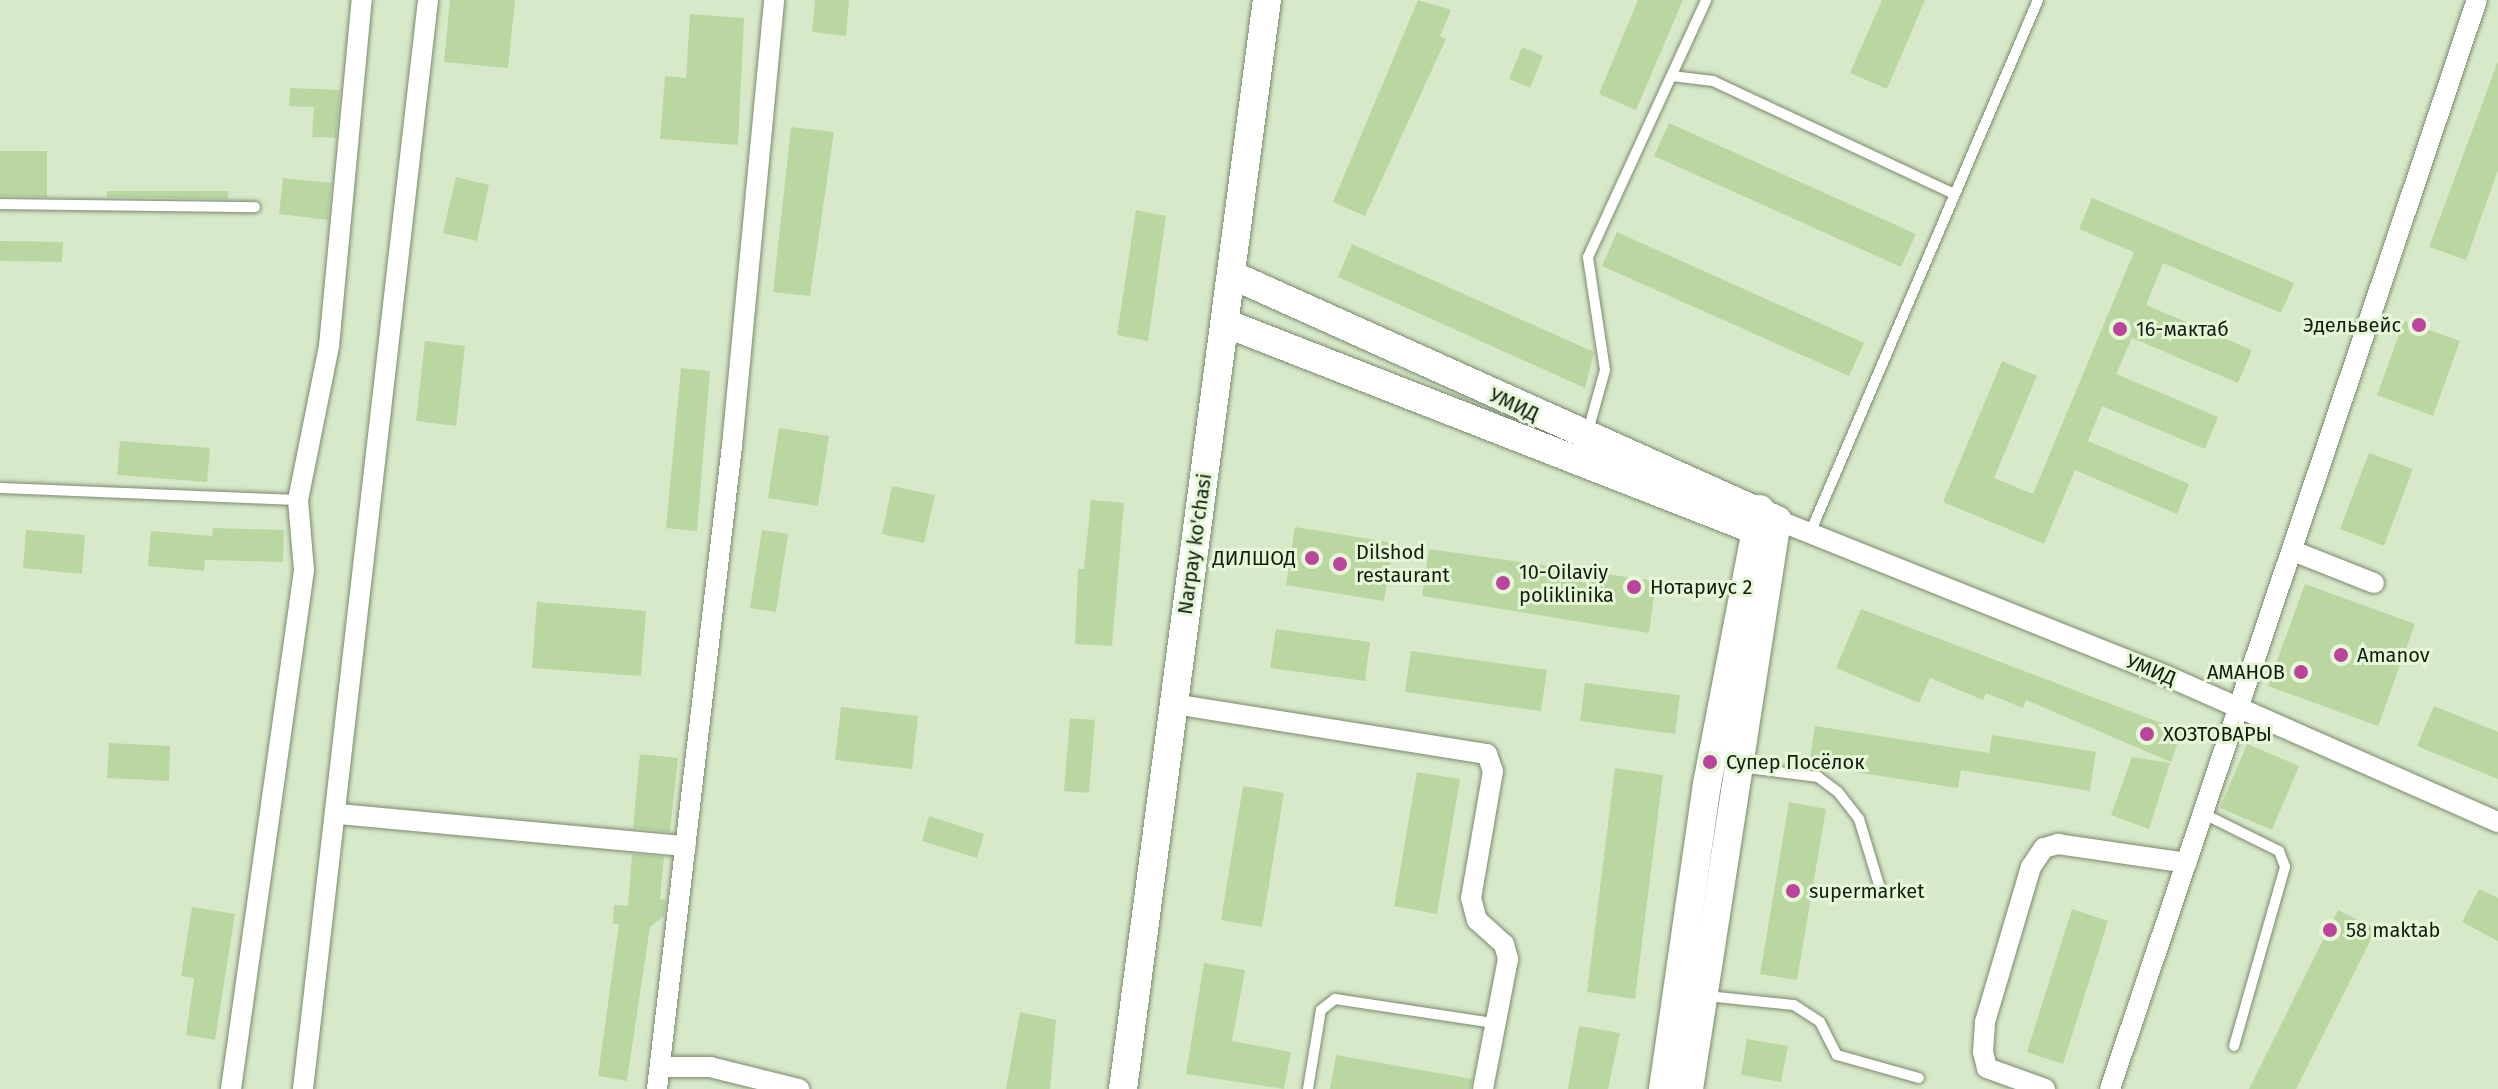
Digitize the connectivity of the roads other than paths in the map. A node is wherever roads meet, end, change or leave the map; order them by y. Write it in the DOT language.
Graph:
graph roads {
  1 [pos="362,0"];
  2 [pos="428,0"];
  3 [pos="774,0"];
  4 [pos="1267,0"];
  5 [pos="1706,0"];
  6 [pos="2038,0"];
  7 [pos="2477,0"];
  8 [pos="1672,76"];
  9 [pos="1952,193"];
  10 [pos="0,204"];
  11 [pos="255,207"];
  12 [pos="1232,275"];
  13 [pos="1225,323"];
  14 [pos="1586,438"];
  15 [pos="0,488"];
  16 [pos="298,500"];
  17 [pos="1778,527"];
  18 [pos="2293,551"];
  19 [pos="2374,583"];
  20 [pos="1174,704"];
  21 [pos="2240,707"];
  22 [pos="1738,767"];
  23 [pos="338,814"];
  24 [pos="2204,814"];
  25 [pos="2498,822"];
  26 [pos="686,846"];
  27 [pos="2187,863"];
  28 [pos="1880,888"];
  29 [pos="1704,996"];
  30 [pos="1494,1023"];
  31 [pos="2234,1046"];
  32 [pos="662,1067"];
  33 [pos="1919,1078"];
  34 [pos="231,1089"];
  35 [pos="303,1089"];
  36 [pos="657,1089"];
  37 [pos="799,1089"];
  38 [pos="1123,1089"];
  39 [pos="1308,1089"];
  40 [pos="1483,1089"];
  41 [pos="1663,1089"];
  42 [pos="1689,1089"];
  43 [pos="2045,1089"];
  44 [pos="2110,1089"];
  1 -- 16 [label="street"];
  2 -- 23 [label="street"];
  3 -- 26 [label="street"];
  4 -- 12 [label="street, Narpay ko'chasi"];
  5 -- 8 [label="lane"];
  6 -- 9 [label="lane"];
  7 -- 18 [label="street"];
  8 -- 9 [label="lane"];
  8 -- 14 [label="lane"];
  9 -- 17 [label="lane"];
  10 -- 11 [label="lane"];
  12 -- 13 [label="street, Narpay ko'chasi"];
  12 -- 14 [label="street, УМИД"];
  13 -- 17 [label="street, УМИД"];
  13 -- 20 [label="street, Narpay ko'chasi"];
  14 -- 17 [label="street, УМИД"];
  15 -- 16 [label="lane"];
  16 -- 34 [label="street"];
  17 -- 21 [label="street, УМИД"];
  17 -- 22 [label="street"];
  17 -- 41 [label="street"];
  18 -- 19 [label="street"];
  18 -- 21 [label="street"];
  20 -- 30 [label="street"];
  20 -- 38 [label="street, Narpay ko'chasi"];
  21 -- 24 [label="street"];
  21 -- 25 [label="street, УМИД"];
  22 -- 28 [label="lane"];
  22 -- 29 [label="street"];
  23 -- 26 [label="street"];
  23 -- 35 [label="street"];
  24 -- 27 [label="street"];
  24 -- 31 [label="lane"];
  26 -- 32 [label="street"];
  27 -- 43 [label="street"];
  27 -- 44 [label="street"];
  29 -- 33 [label="lane"];
  29 -- 42 [label="street"];
  30 -- 39 [label="lane"];
  30 -- 40 [label="street"];
  32 -- 36 [label="street"];
  32 -- 37 [label="street"];
}
